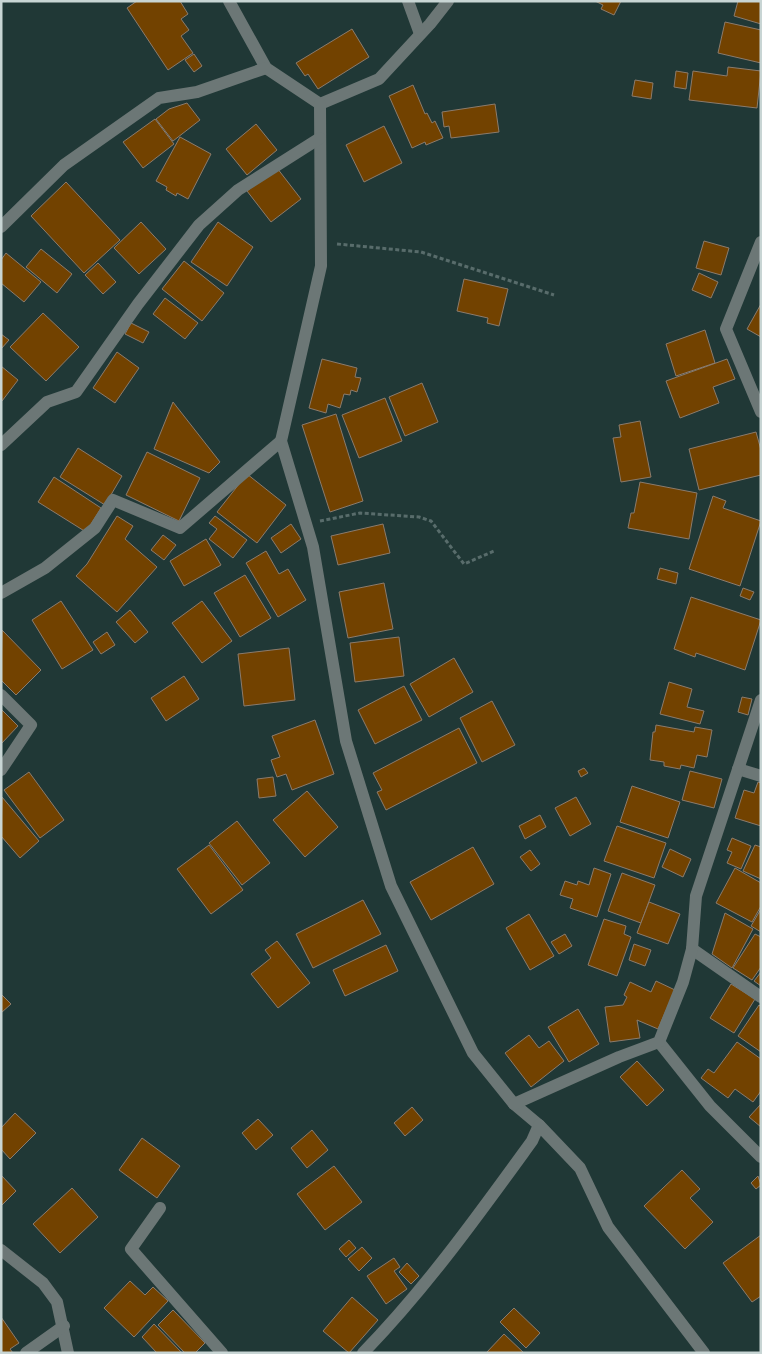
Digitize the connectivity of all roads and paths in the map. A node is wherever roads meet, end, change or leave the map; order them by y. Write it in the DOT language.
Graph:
graph roads {
  1 [pos="229,1"];
  2 [pos="408,1"];
  3 [pos="448,1"];
  4 [pos="420,34"];
  5 [pos="266,68"];
  6 [pos="320,104"];
  7 [pos="320,138"];
  8 [pos="1,227"];
  9 [pos="320,242"];
  10 [pos="761,242"];
  11 [pos="554,295"];
  12 [pos="761,412"];
  13 [pos="281,441"];
  14 [pos="1,445"];
  15 [pos="306,523"];
  16 [pos="494,551"];
  17 [pos="1,593"];
  18 [pos="1,695"];
  19 [pos="761,700"];
  20 [pos="738,769"];
  21 [pos="1,770"];
  22 [pos="761,776"];
  23 [pos="692,949"];
  24 [pos="761,997"];
  25 [pos="659,1042"];
  26 [pos="514,1104"];
  27 [pos="539,1125"];
  28 [pos="761,1157"];
  29 [pos="160,1208"];
  30 [pos="1,1250"];
  31 [pos="64,1326"];
  32 [pos="26,1353"];
  33 [pos="68,1353"];
  34 [pos="222,1353"];
  35 [pos="364,1353"];
  36 [pos="704,1353"];
  1 -- 5 [label="street"];
  2 -- 4 [label="street"];
  3 -- 4 [label="street"];
  4 -- 6 [label="street"];
  5 -- 6 [label="street"];
  5 -- 8 [label="street"];
  6 -- 7 [label="street"];
  7 -- 9 [label="street"];
  7 -- 14 [label="street"];
  9 -- 11 [label="path"];
  9 -- 13 [label="street"];
  10 -- 12 [label="street"];
  13 -- 15 [label="street"];
  13 -- 17 [label="street"];
  15 -- 16 [label="path"];
  15 -- 26 [label="street"];
  18 -- 21 [label="street"];
  19 -- 20 [label="street"];
  20 -- 22 [label="street"];
  20 -- 23 [label="street"];
  23 -- 24 [label="street"];
  23 -- 25 [label="street"];
  25 -- 26 [label="street"];
  25 -- 28 [label="street"];
  26 -- 27 [label="street"];
  27 -- 35 [label="street"];
  27 -- 36 [label="street"];
  29 -- 34 [label="street"];
  30 -- 31 [label="street"];
  31 -- 32 [label="street"];
  31 -- 33 [label="street"];
}
